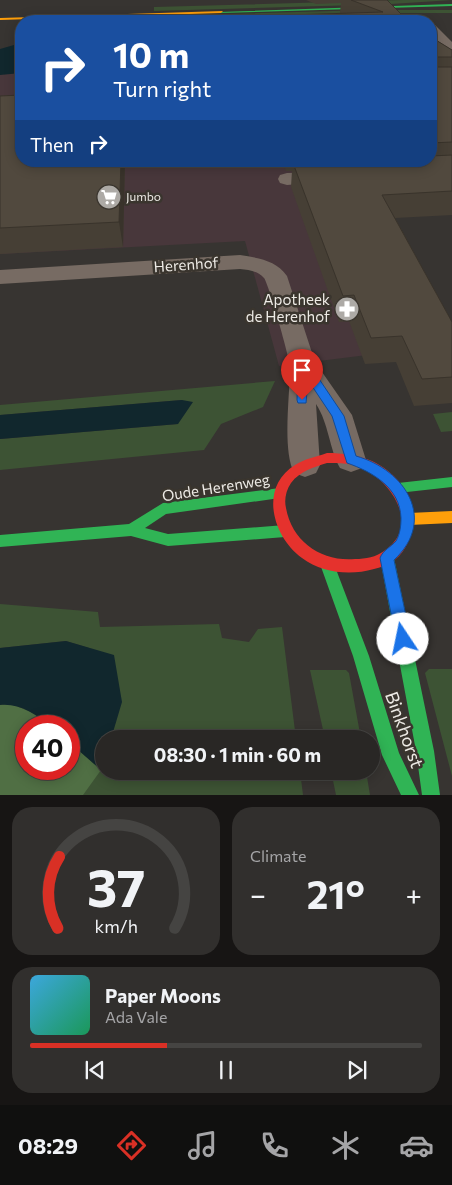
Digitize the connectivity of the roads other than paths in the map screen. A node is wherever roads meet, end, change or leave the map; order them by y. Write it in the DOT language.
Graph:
graph roads {
  1 [pos="320,0"];
  2 [pos="452,5"];
  3 [pos="0,10"];
  4 [pos="64,12"];
  5 [pos="24,14"];
  6 [pos="19,15"];
  7 [pos="15,16"];
  8 [pos="0,19"];
  9 [pos="437,34"];
  10 [pos="452,49"];
  11 [pos="345,176"];
  12 [pos="287,179"];
  13 [pos="0,277"];
  14 [pos="303,364"];
  15 [pos="351,460"];
  16 [pos="305,464"];
  17 [pos="452,482"];
  18 [pos="398,488"];
  19 [pos="280,492"];
  20 [pos="452,517"];
  21 [pos="409,519"];
  22 [pos="131,530"];
  23 [pos="284,531"];
  24 [pos="0,541"];
  25 [pos="387,558"];
  26 [pos="327,564"];
  27 [pos="410,795"];
  28 [pos="430,795"];
  1 -- 4 [label="main road"];
  2 -- 4 [label="main road"];
  3 -- 5 [label="main road"];
  4 -- 5 [label="main road"];
  5 -- 6 [label="main road"];
  7 -- 8 [label="main road"];
  9 -- 10 [label="street"];
  11 -- 12 [label="street"];
  13 -- 14 [label="street, Herenhof"];
  14 -- 15 [label="street, Herenhof"];
  14 -- 16 [label="street, Herenhof"];
  15 -- 16 [label="main road"];
  15 -- 18 [label="main road"];
  16 -- 19 [label="main road"];
  17 -- 18 [label="main road"];
  18 -- 21 [label="main road"];
  19 -- 22 [label="main road, Oude Herenweg"];
  19 -- 23 [label="main road"];
  20 -- 21 [label="main road"];
  21 -- 25 [label="main road"];
  22 -- 23 [label="main road, Oude Herenweg"];
  22 -- 24 [label="main road, Oude Herenweg"];
  23 -- 26 [label="main road"];
  25 -- 26 [label="main road"];
  25 -- 28 [label="main road, Binkhorst"];
  26 -- 27 [label="main road, Binkhorst"];
}
